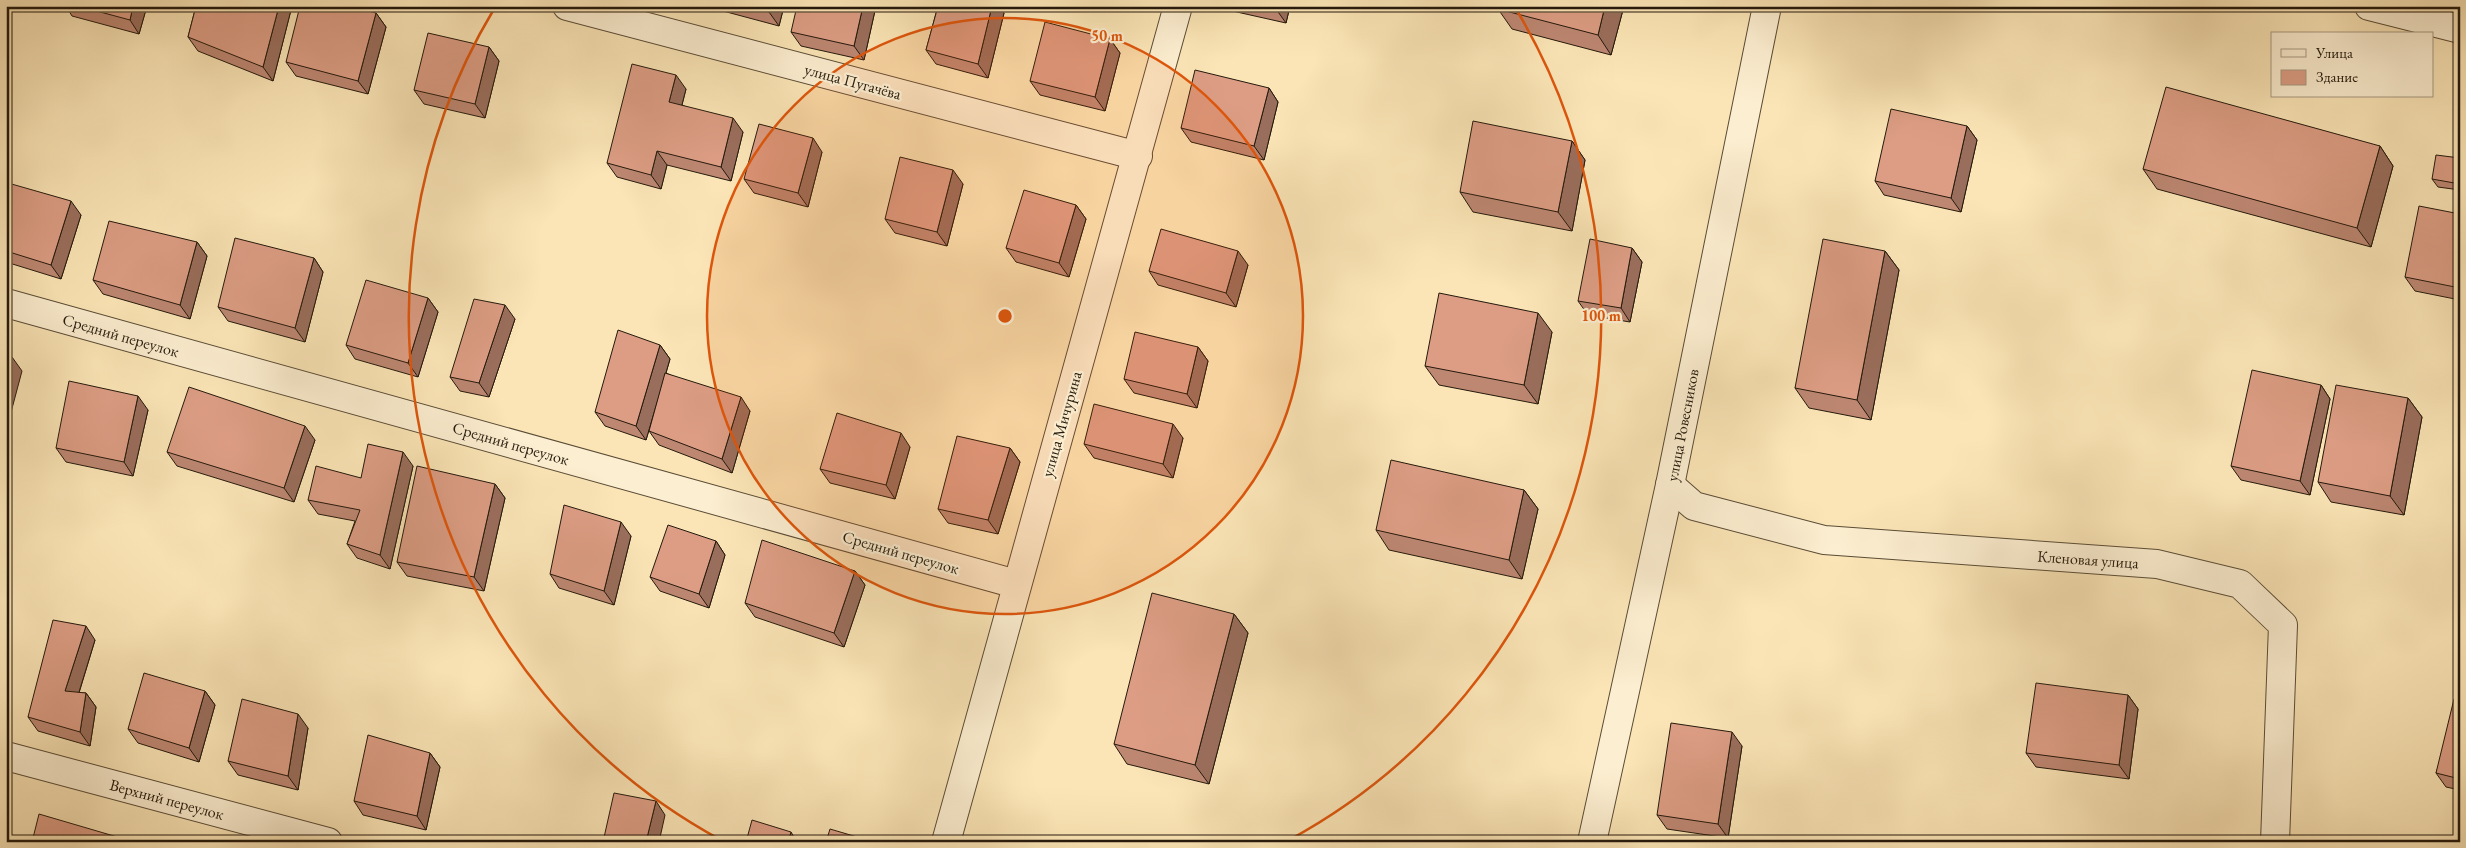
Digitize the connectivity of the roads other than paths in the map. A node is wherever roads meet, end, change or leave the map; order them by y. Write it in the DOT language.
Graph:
graph roads {
  1 [pos="567,6"];
  2 [pos="1178,6"];
  3 [pos="1767,6"];
  4 [pos="2369,6"];
  5 [pos="2460,29"];
  6 [pos="1138,156"];
  7 [pos="6,303"];
  8 [pos="1670,485"];
  9 [pos="1016,584"];
  10 [pos="6,756"];
  11 [pos="328,842"];
  12 [pos="946,842"];
  13 [pos="1592,842"];
  14 [pos="2275,842"];
  1 -- 6 [label="street, улица Пугачёва"];
  2 -- 6 [label="street, улица Мичурина"];
  3 -- 8 [label="street, улица Ровесников"];
  4 -- 5 [label="street"];
  6 -- 9 [label="street, улица Мичурина"];
  7 -- 9 [label="street, Средний переулок"];
  8 -- 13 [label="street, улица Ровесников"];
  8 -- 14 [label="street, Кленовая улица"];
  9 -- 12 [label="street, улица Мичурина"];
  10 -- 11 [label="street, Верхний переулок"];
}
